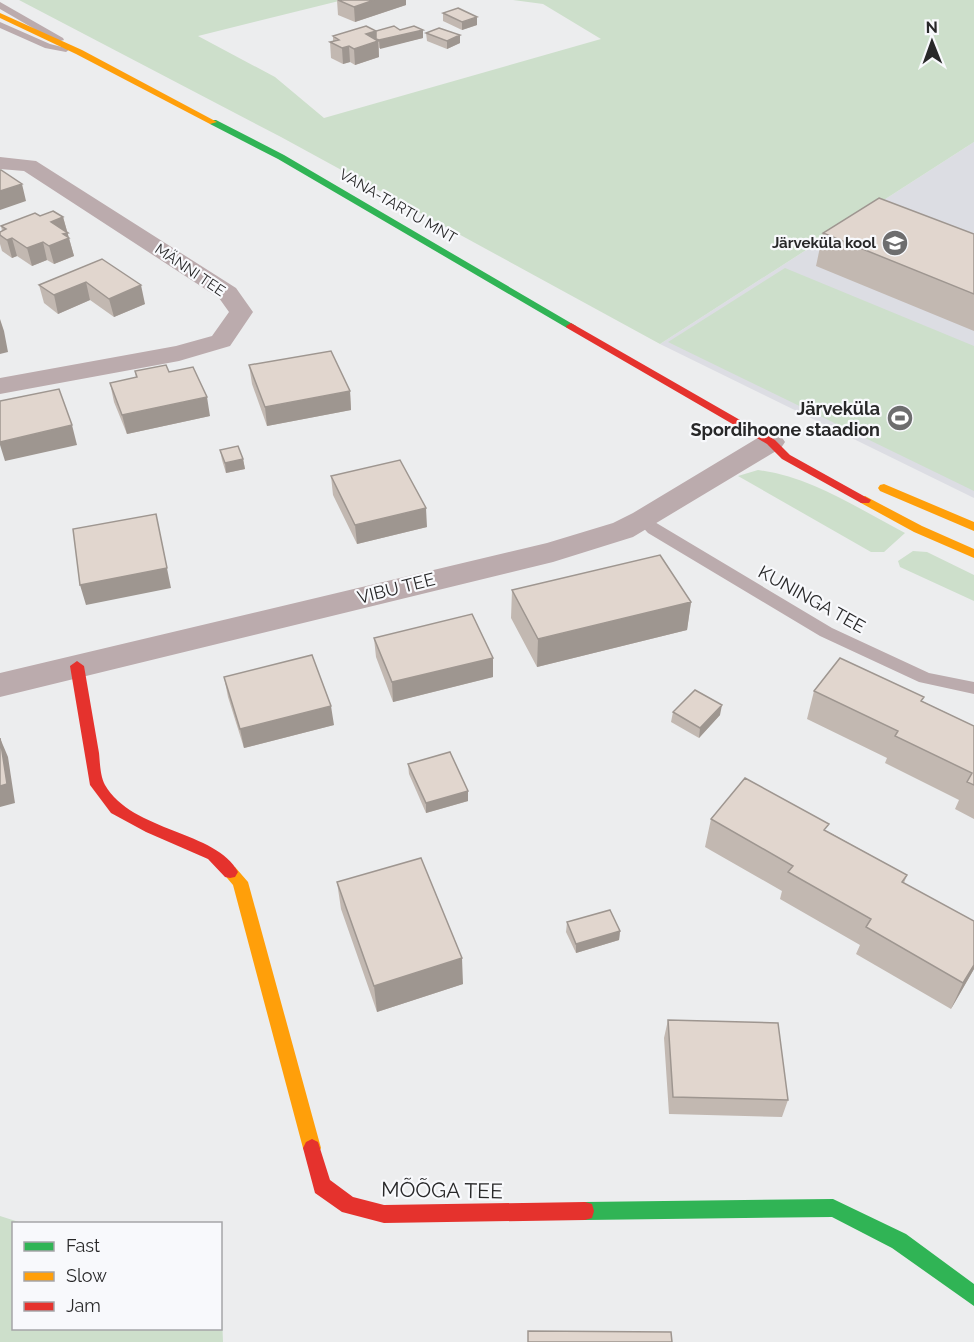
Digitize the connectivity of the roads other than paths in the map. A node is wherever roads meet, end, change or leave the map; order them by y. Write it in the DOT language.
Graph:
graph roads {
  1 [pos="0,5"];
  2 [pos="0,15"];
  3 [pos="0,25"];
  4 [pos="79,52"];
  5 [pos="0,163"];
  6 [pos="0,386"];
  7 [pos="771,442"];
  8 [pos="820,459"];
  9 [pos="874,483"];
  10 [pos="643,520"];
  11 [pos="974,527"];
  12 [pos="974,554"];
  13 [pos="77,666"];
  14 [pos="0,685"];
  15 [pos="974,688"];
  16 [pos="974,1296"];
  1 -- 4 [label="lane"];
  2 -- 4 [label="street, VANA-TARTU MNT"];
  3 -- 4 [label="lane"];
  4 -- 7 [label="street, VANA-TARTU MNT"];
  5 -- 6 [label="street, MÄNNI TEE"];
  7 -- 8 [label="street, VANA-TARTU MNT"];
  7 -- 10 [label="street, VIBU TEE"];
  7 -- 12 [label="street, VANA-TARTU MNT"];
  9 -- 11 [label="street"];
  10 -- 13 [label="street, VIBU TEE"];
  10 -- 15 [label="lane, KUNINGA TEE"];
  13 -- 14 [label="street, VIBU TEE"];
  13 -- 16 [label="street, MÕÕGA TEE"];
}
